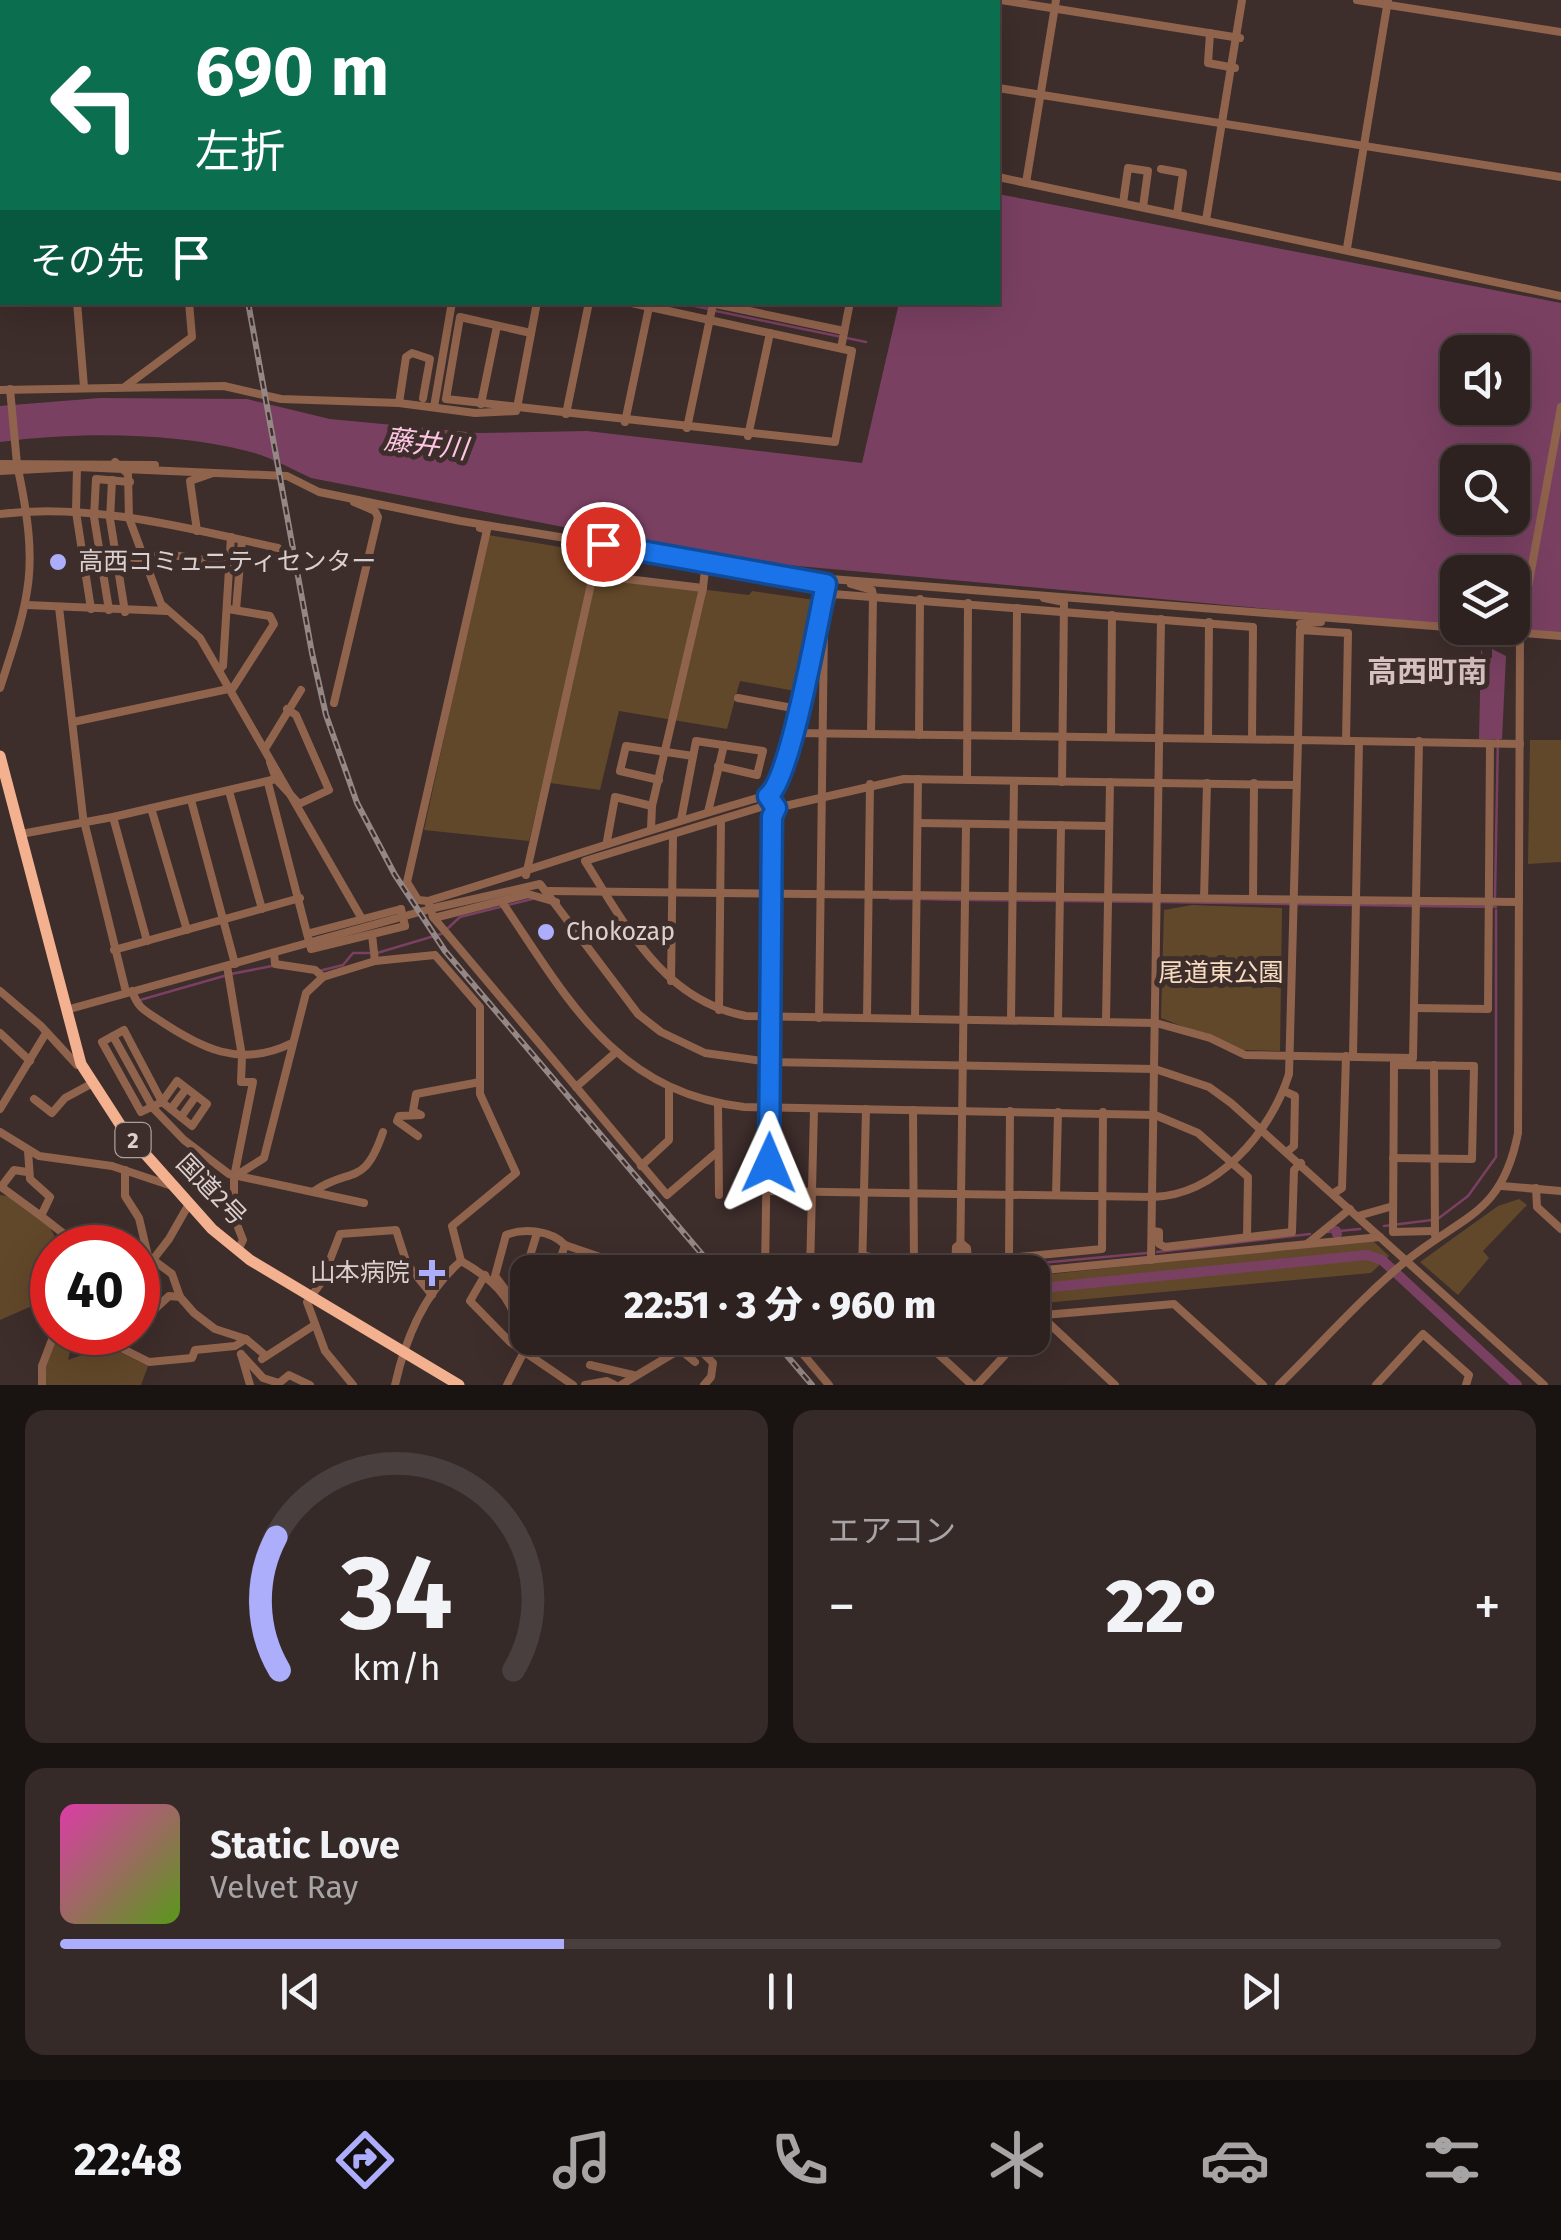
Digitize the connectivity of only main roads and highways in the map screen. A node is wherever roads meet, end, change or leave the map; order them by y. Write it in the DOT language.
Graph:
graph roads {
  1 [pos="0,756"];
  2 [pos="459,1385"];
  1 -- 2 [label="highway, 国道2号 / 2"];
}
